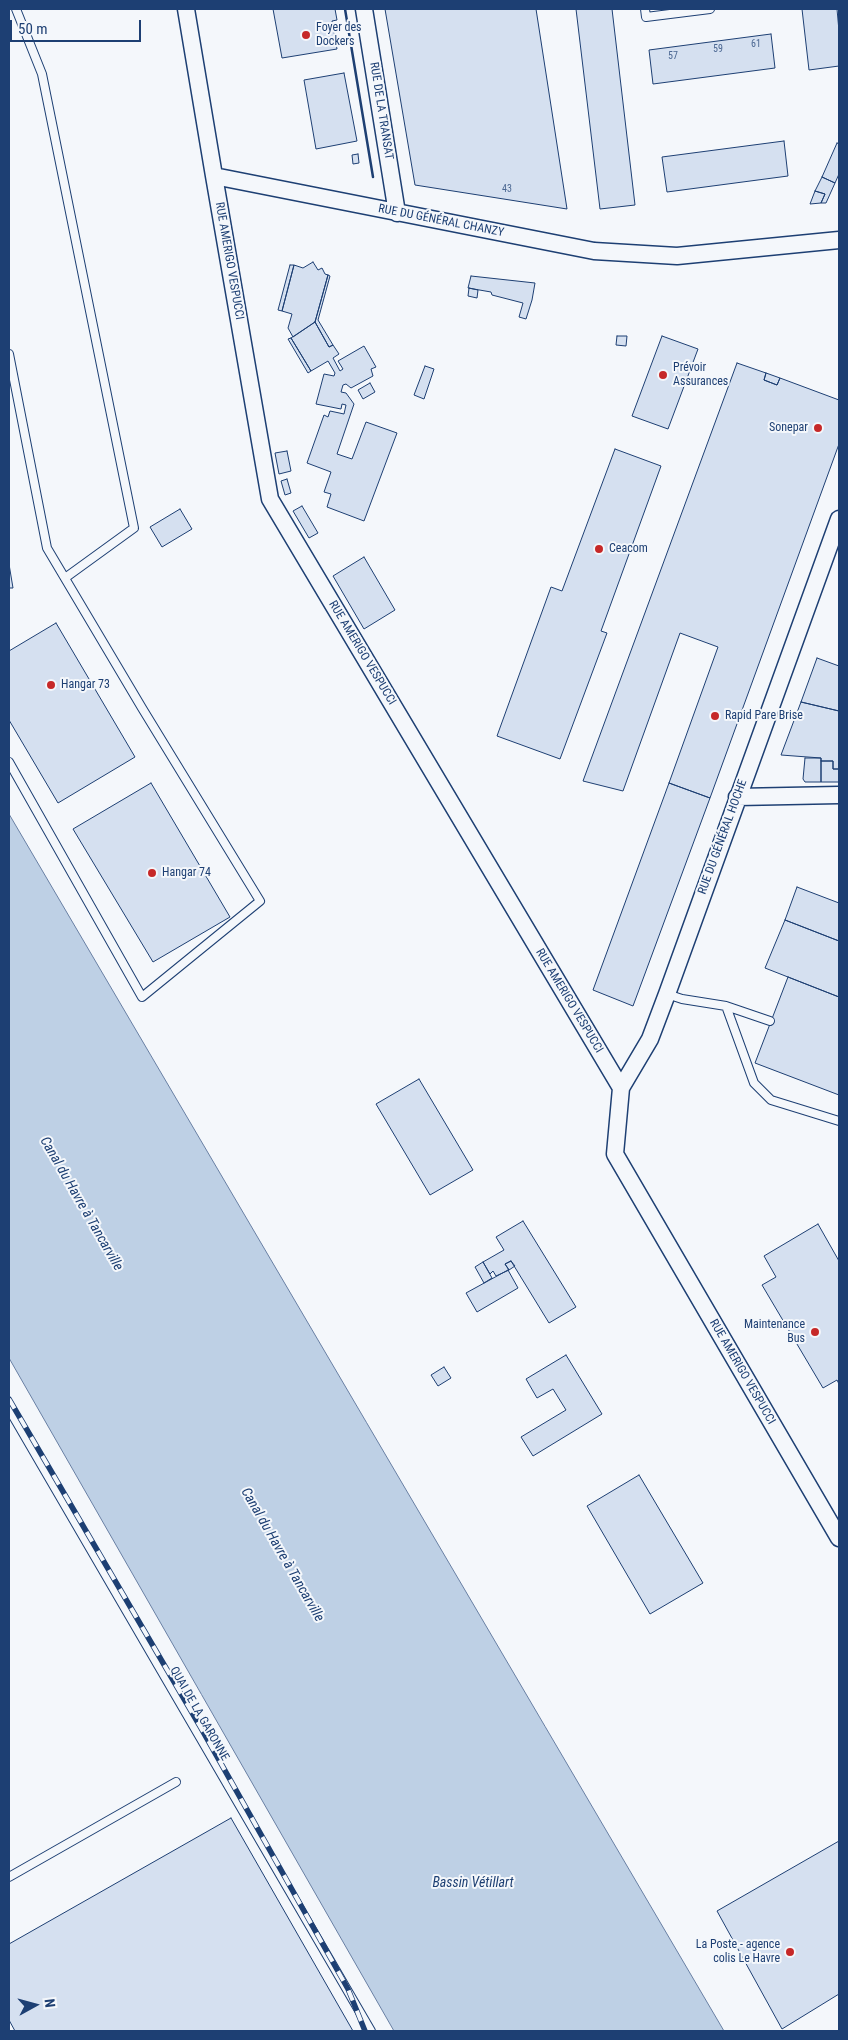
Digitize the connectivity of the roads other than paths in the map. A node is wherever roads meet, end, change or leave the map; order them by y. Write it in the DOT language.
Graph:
graph roads {
  1 [pos="16,9"];
  2 [pos="186,9"];
  3 [pos="364,9"];
  4 [pos="645,9"];
  5 [pos="710,9"];
  6 [pos="214,176"];
  7 [pos="397,213"];
  8 [pos="839,240"];
  9 [pos="9,354"];
  10 [pos="839,519"];
  11 [pos="65,578"];
  12 [pos="9,762"];
  13 [pos="839,795"];
  14 [pos="737,797"];
  15 [pos="667,994"];
  16 [pos="726,1006"];
  17 [pos="770,1021"];
  18 [pos="621,1088"];
  19 [pos="836,1120"];
  20 [pos="616,1154"];
  21 [pos="9,1409"];
  22 [pos="839,1538"];
  23 [pos="176,1782"];
  24 [pos="9,1877"];
  25 [pos="370,2031"];
  1 -- 11 [label="lane"];
  2 -- 6 [label="street"];
  3 -- 7 [label="street, RUE DE LA TRANSAT"];
  4 -- 5 [label="lane"];
  6 -- 7 [label="street, RUE DU GÉNÉRAL CHANZY"];
  6 -- 18 [label="street, RUE AMERIGO VESPUCCI"];
  7 -- 8 [label="street, RUE DU GÉNÉRAL CHANZY"];
  9 -- 11 [label="lane"];
  10 -- 14 [label="street, RUE DU GÉNÉRAL HOCHE"];
  11 -- 12 [label="lane"];
  13 -- 14 [label="street"];
  14 -- 15 [label="street, RUE DU GÉNÉRAL HOCHE"];
  15 -- 16 [label="lane"];
  15 -- 18 [label="street, RUE DU GÉNÉRAL HOCHE"];
  16 -- 17 [label="lane"];
  16 -- 19 [label="lane"];
  18 -- 20 [label="street, RUE DU GÉNÉRAL HOCHE"];
  20 -- 22 [label="street, RUE AMERIGO VESPUCCI"];
  21 -- 25 [label="lane, QUAI DE LA GARONNE"];
  23 -- 24 [label="lane"];
}
